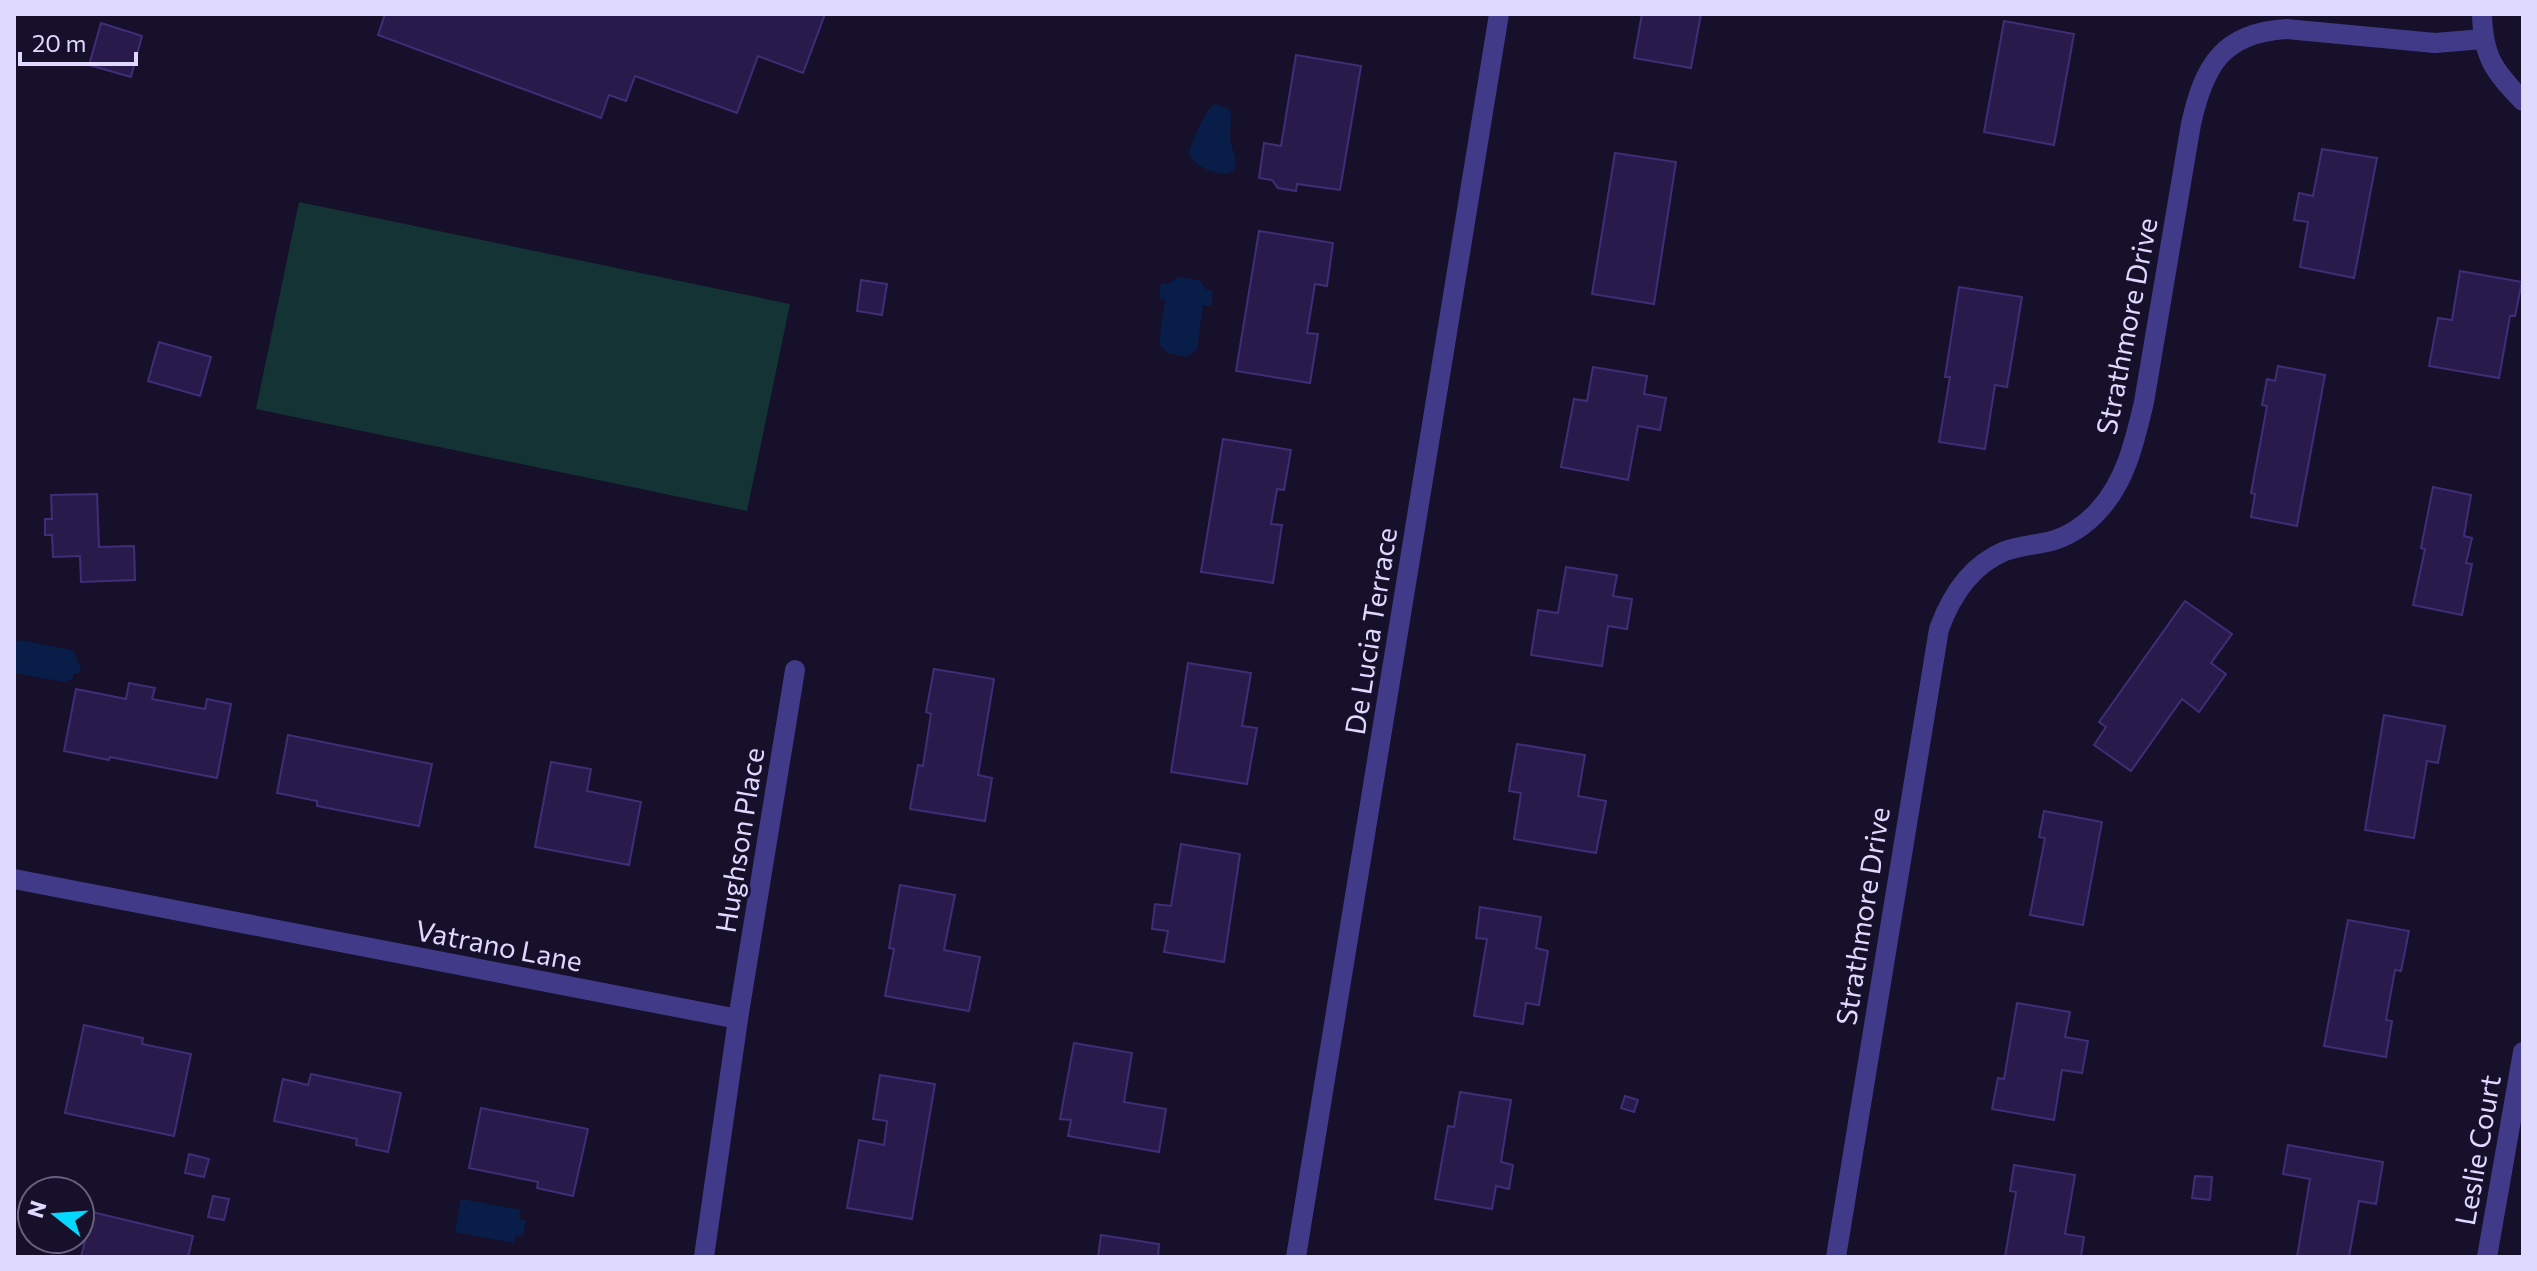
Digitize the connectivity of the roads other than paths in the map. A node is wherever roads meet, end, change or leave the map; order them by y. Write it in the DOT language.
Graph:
graph roads {
  1 [pos="1499,14"];
  2 [pos="2482,14"];
  3 [pos="2483,39"];
  4 [pos="2523,101"];
  5 [pos="795,670"];
  6 [pos="14,879"];
  7 [pos="738,1019"];
  8 [pos="2523,1052"];
  9 [pos="704,1257"];
  10 [pos="1296,1257"];
  11 [pos="1836,1257"];
  12 [pos="2487,1257"];
  1 -- 10 [label="street, De Lucia Terrace"];
  2 -- 3 [label="street"];
  3 -- 4 [label="street"];
  3 -- 11 [label="street, Strathmore Drive"];
  5 -- 7 [label="street, Hughson Place"];
  6 -- 7 [label="street, Vatrano Lane"];
  7 -- 9 [label="street"];
  8 -- 12 [label="street, Leslie Court"];
}
